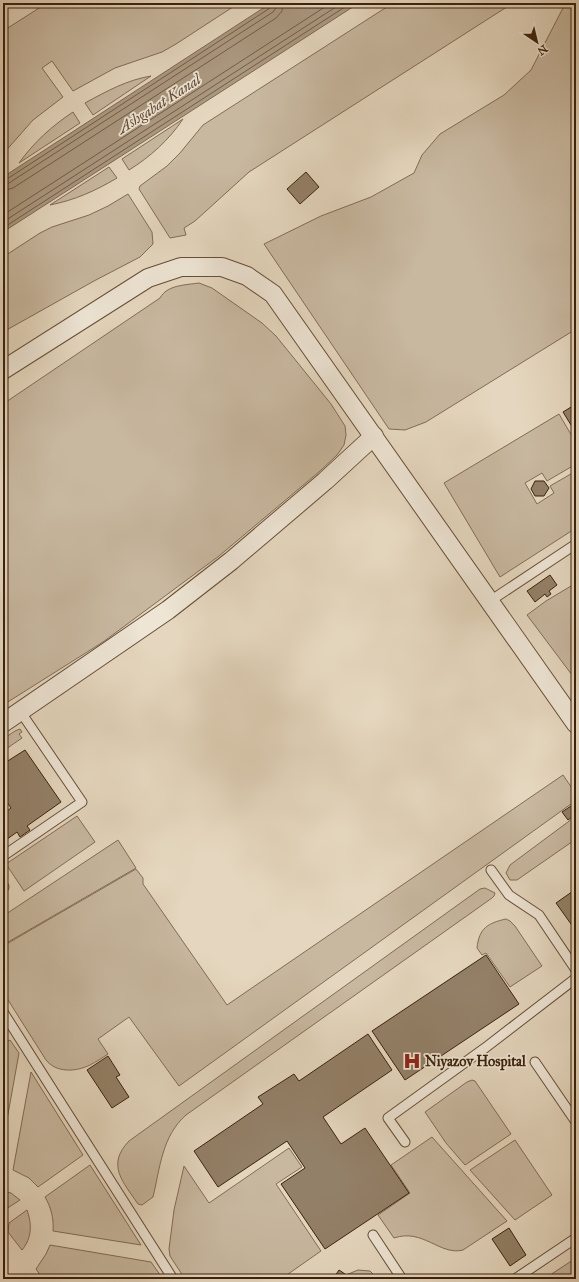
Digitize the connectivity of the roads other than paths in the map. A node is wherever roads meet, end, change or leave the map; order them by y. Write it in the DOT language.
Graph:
graph roads {
  1 [pos="3,370"];
  2 [pos="374,436"];
  3 [pos="576,544"];
  4 [pos="490,601"];
  5 [pos="20,711"];
  6 [pos="3,723"];
  7 [pos="576,724"];
  8 [pos="3,856"];
  9 [pos="491,870"];
  10 [pos="576,970"];
  11 [pos="576,978"];
  12 [pos="3,1012"];
  13 [pos="535,1062"];
  14 [pos="576,1122"];
  15 [pos="405,1142"];
  16 [pos="373,1235"];
  17 [pos="576,1238"];
  18 [pos="173,1279"];
  19 [pos="402,1279"];
  20 [pos="515,1279"];
  1 -- 2 [label="street"];
  2 -- 4 [label="street"];
  2 -- 5 [label="street"];
  3 -- 4 [label="lane"];
  4 -- 7 [label="street"];
  5 -- 6 [label="street"];
  5 -- 8 [label="lane"];
  9 -- 10 [label="lane"];
  11 -- 15 [label="lane"];
  12 -- 18 [label="lane"];
  13 -- 14 [label="lane"];
  16 -- 19 [label="lane"];
  17 -- 20 [label="lane"];
}
